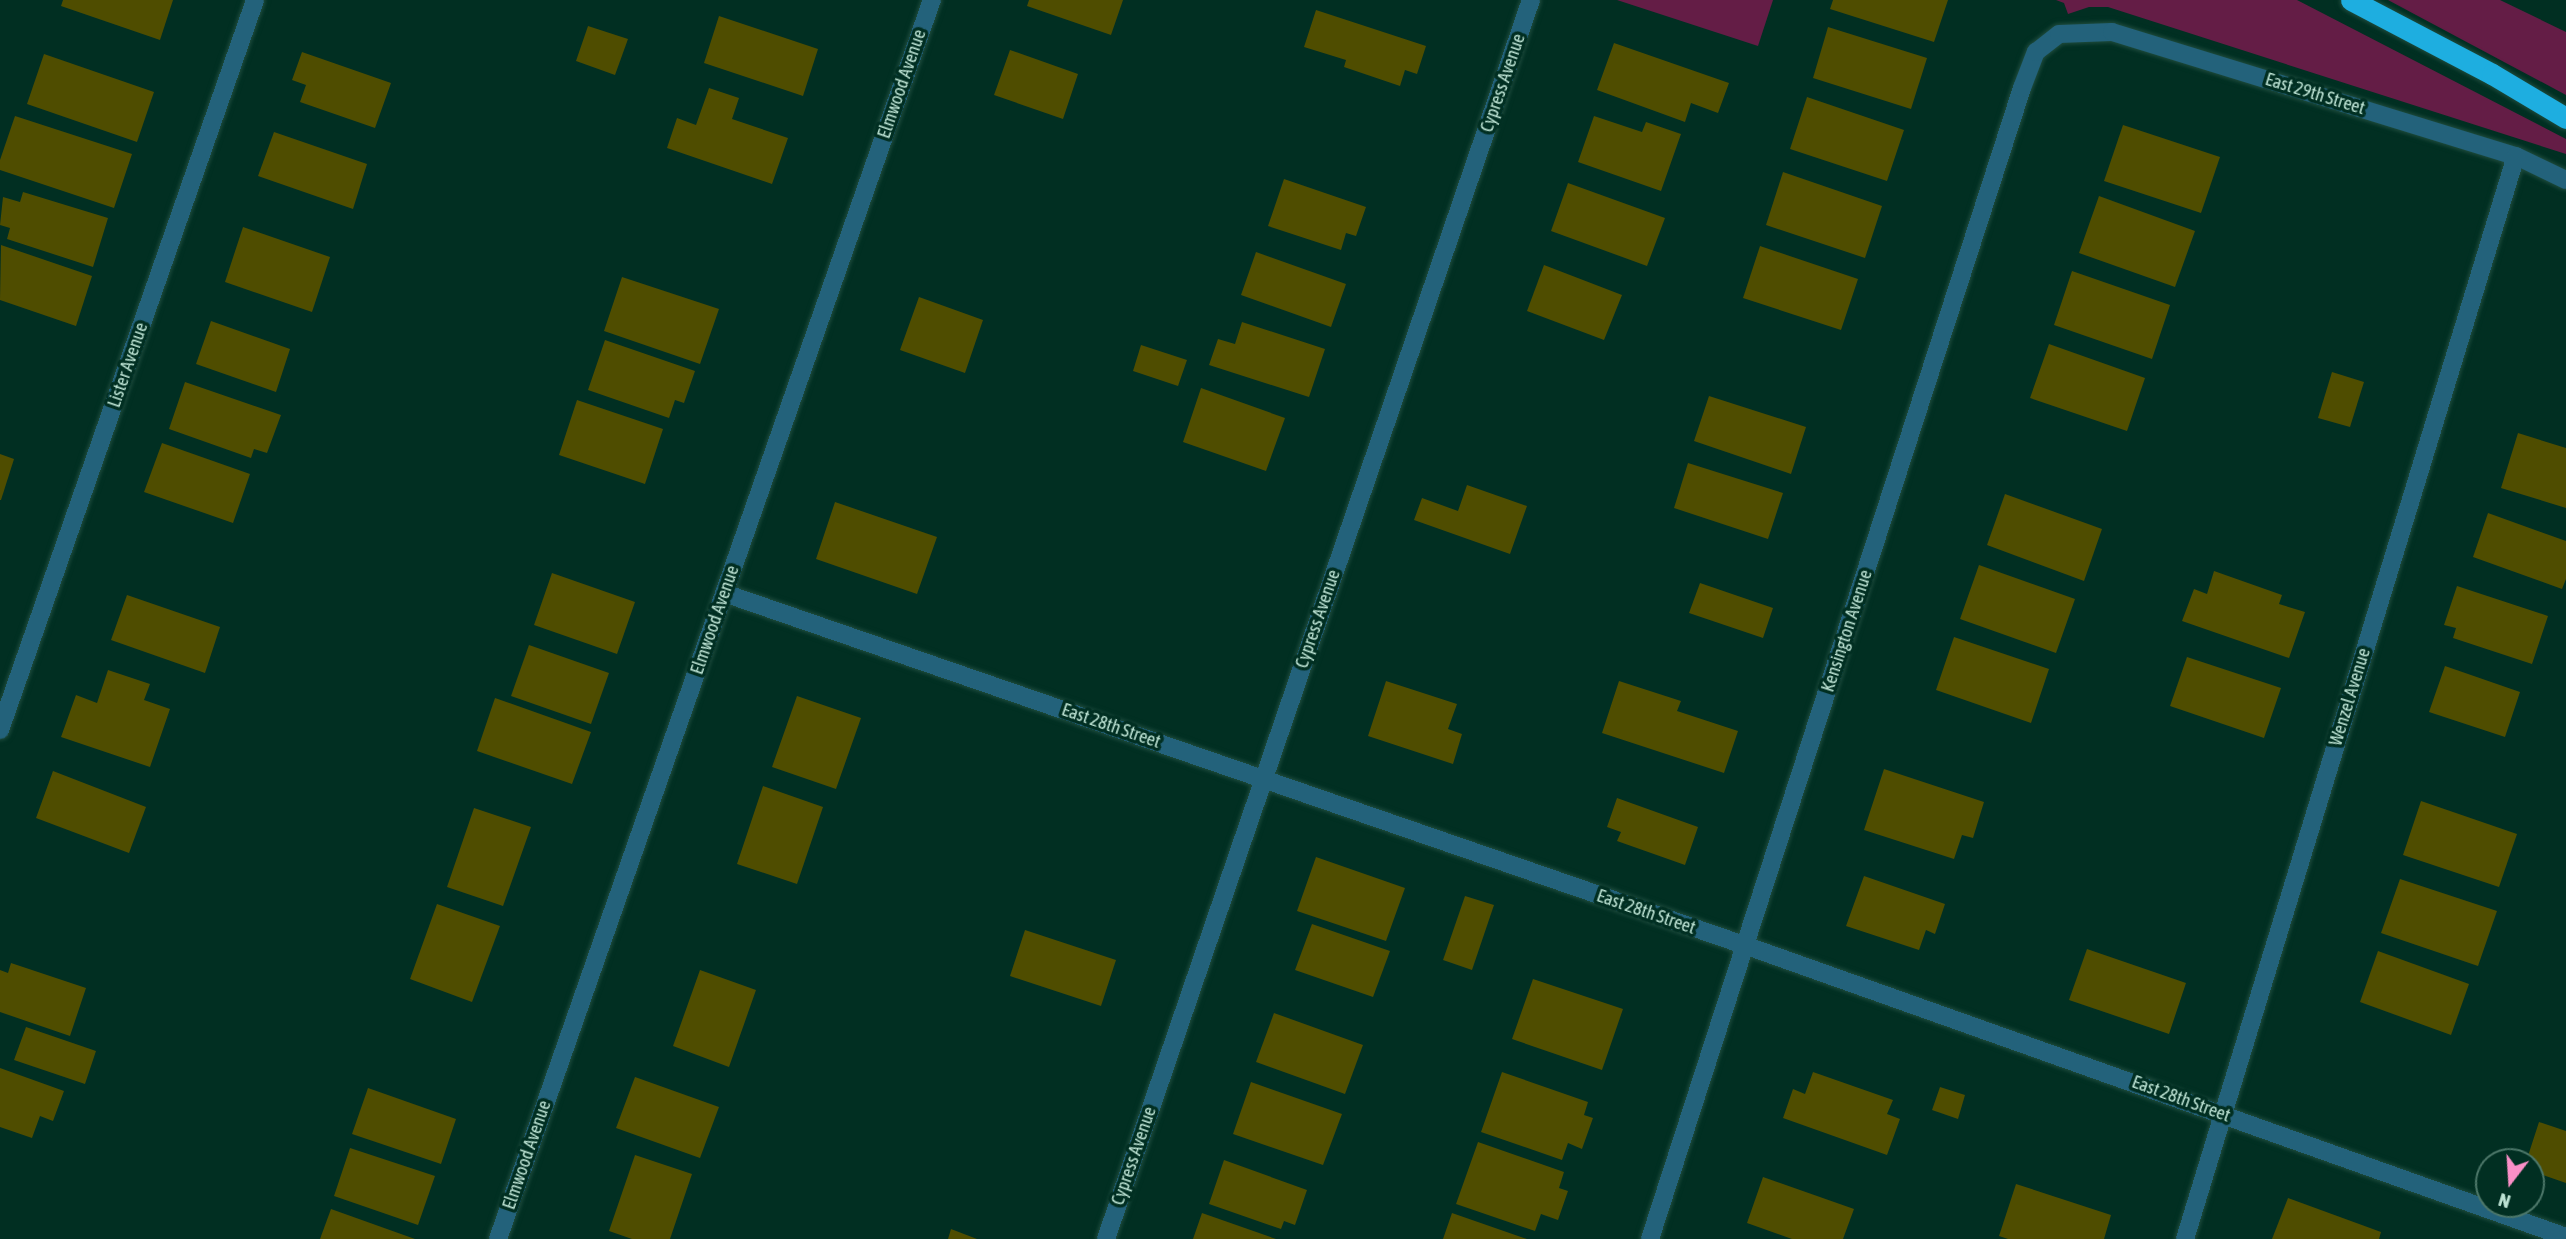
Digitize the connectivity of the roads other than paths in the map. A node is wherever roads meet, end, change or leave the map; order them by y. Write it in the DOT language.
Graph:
graph roads {
  1 [pos="255,0"];
  2 [pos="932,0"];
  3 [pos="1531,0"];
  4 [pos="2351,0"];
  5 [pos="2059,34"];
  6 [pos="2566,118"];
  7 [pos="2516,156"];
  8 [pos="2566,180"];
  9 [pos="724,593"];
  10 [pos="0,730"];
  11 [pos="1263,779"];
  12 [pos="1746,946"];
  13 [pos="2222,1114"];
  14 [pos="2566,1237"];
  15 [pos="498,1239"];
  16 [pos="1106,1239"];
  17 [pos="1650,1239"];
  18 [pos="2185,1239"];
  1 -- 10 [label="street, Lister Avenue"];
  2 -- 9 [label="street, Elmwood Avenue"];
  3 -- 11 [label="street, Cypress Avenue"];
  4 -- 6 [label="highway"];
  5 -- 7 [label="street, East 29th Street"];
  5 -- 12 [label="street, Kensington Avenue"];
  7 -- 8 [label="street, East 29th Street"];
  7 -- 13 [label="street, Wenzel Avenue"];
  9 -- 11 [label="street, East 28th Street"];
  9 -- 15 [label="street, Elmwood Avenue"];
  11 -- 12 [label="street, East 28th Street"];
  11 -- 16 [label="street, Cypress Avenue"];
  12 -- 13 [label="street, East 28th Street"];
  12 -- 17 [label="street, Kensington Avenue"];
  13 -- 14 [label="street, East 28th Street"];
  13 -- 18 [label="street, Wenzel Avenue"];
}
